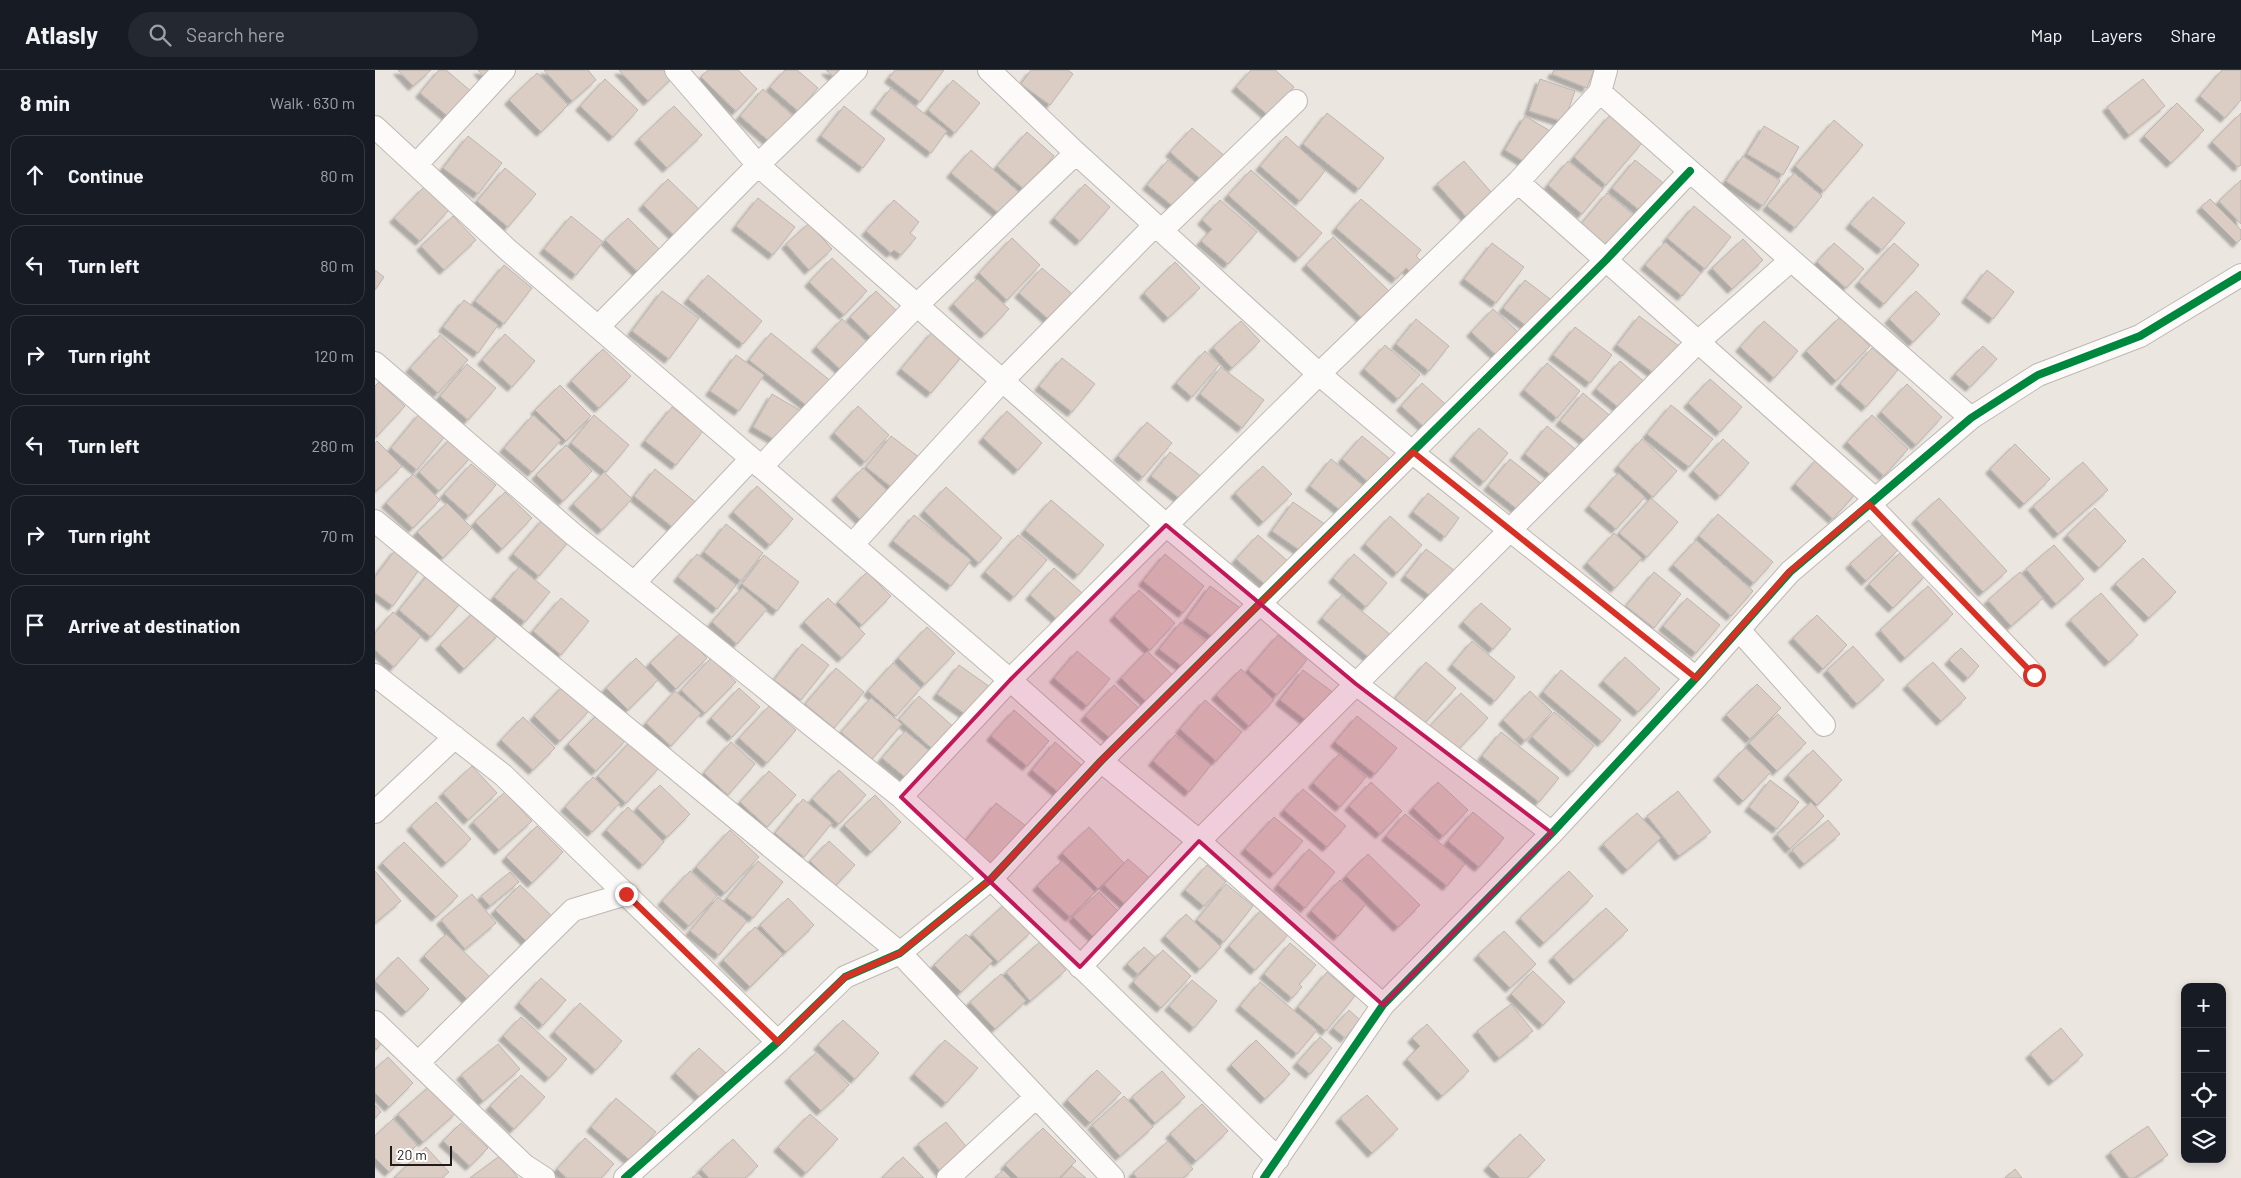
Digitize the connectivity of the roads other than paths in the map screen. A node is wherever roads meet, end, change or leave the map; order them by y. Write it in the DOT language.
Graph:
graph roads {
  1 [pos="504,70"];
  2 [pos="856,70"];
  3 [pos="989,70"];
  4 [pos="1606,70"];
  5 [pos="678,71"];
  6 [pos="1600,92"];
  7 [pos="1296,101"];
  8 [pos="375,127"];
  9 [pos="1076,153"];
  10 [pos="416,165"];
  11 [pos="758,165"];
  12 [pos="1690,171"];
  13 [pos="1518,182"];
  14 [pos="1158,228"];
  15 [pos="1606,260"];
  16 [pos="1791,260"];
  17 [pos="2241,275"];
  18 [pos="917,305"];
  19 [pos="598,327"];
  20 [pos="1698,342"];
  21 [pos="375,363"];
  22 [pos="1319,374"];
  23 [pos="1003,380"];
  24 [pos="1971,418"];
  25 [pos="1413,452"];
  26 [pos="756,463"];
  27 [pos="1872,501"];
  28 [pos="375,521"];
  29 [pos="1167,525"];
  30 [pos="1510,530"];
  31 [pos="852,545"];
  32 [pos="634,583"];
  33 [pos="1261,603"];
  34 [pos="1739,630"];
  35 [pos="375,675"];
  36 [pos="2034,675"];
  37 [pos="1696,678"];
  38 [pos="1010,680"];
  39 [pos="1356,684"];
  40 [pos="1824,725"];
  41 [pos="455,737"];
  42 [pos="1101,761"];
  43 [pos="901,797"];
  44 [pos="375,812"];
  45 [pos="1552,833"];
  46 [pos="1199,841"];
  47 [pos="991,879"];
  48 [pos="626,894"];
  49 [pos="900,953"];
  50 [pos="1080,966"];
  51 [pos="1383,1005"];
  52 [pos="375,1022"];
  53 [pos="778,1042"];
  54 [pos="418,1063"];
  55 [pos="1036,1097"];
  56 [pos="1278,1159"];
  57 [pos="544,1178"];
  58 [pos="625,1178"];
  59 [pos="948,1178"];
  60 [pos="1113,1178"];
  61 [pos="1264,1178"];
  1 -- 10 [label="street"];
  2 -- 11 [label="street"];
  3 -- 9 [label="street"];
  4 -- 6 [label="street"];
  5 -- 11 [label="street"];
  6 -- 12 [label="street"];
  6 -- 13 [label="street"];
  7 -- 14 [label="street"];
  8 -- 10 [label="street"];
  9 -- 14 [label="street"];
  9 -- 18 [label="street"];
  10 -- 19 [label="street"];
  11 -- 18 [label="street"];
  11 -- 19 [label="street"];
  12 -- 15 [label="street"];
  12 -- 16 [label="street"];
  13 -- 15 [label="street"];
  13 -- 22 [label="street"];
  14 -- 22 [label="street"];
  14 -- 23 [label="street"];
  15 -- 20 [label="street"];
  15 -- 25 [label="street"];
  16 -- 20 [label="street"];
  16 -- 24 [label="street"];
  17 -- 24 [label="street"];
  18 -- 23 [label="street"];
  18 -- 26 [label="street"];
  19 -- 26 [label="street"];
  20 -- 27 [label="street"];
  20 -- 30 [label="street"];
  21 -- 32 [label="street"];
  22 -- 25 [label="street"];
  22 -- 29 [label="street"];
  23 -- 29 [label="street"];
  23 -- 31 [label="street"];
  24 -- 27 [label="street"];
  25 -- 30 [label="street"];
  25 -- 33 [label="street"];
  26 -- 31 [label="street"];
  26 -- 32 [label="street"];
  27 -- 34 [label="street"];
  27 -- 36 [label="street"];
  28 -- 49 [label="street"];
  29 -- 33 [label="street"];
  29 -- 38 [label="street"];
  30 -- 37 [label="street"];
  30 -- 39 [label="street"];
  31 -- 38 [label="street"];
  32 -- 43 [label="street"];
  33 -- 39 [label="street"];
  33 -- 42 [label="street"];
  34 -- 37 [label="street"];
  34 -- 40 [label="street"];
  35 -- 41 [label="street"];
  37 -- 45 [label="street"];
  38 -- 42 [label="street"];
  38 -- 43 [label="street"];
  39 -- 45 [label="street"];
  39 -- 46 [label="street"];
  41 -- 44 [label="street"];
  41 -- 48 [label="street"];
  42 -- 46 [label="street"];
  42 -- 47 [label="street"];
  43 -- 47 [label="street"];
  45 -- 51 [label="street"];
  46 -- 50 [label="street"];
  46 -- 51 [label="street"];
  47 -- 49 [label="street"];
  47 -- 50 [label="street"];
  48 -- 53 [label="street"];
  48 -- 54 [label="street"];
  49 -- 53 [label="street"];
  49 -- 55 [label="street"];
  50 -- 56 [label="street"];
  51 -- 56 [label="street"];
  52 -- 54 [label="street"];
  53 -- 58 [label="street"];
  54 -- 57 [label="street"];
  55 -- 59 [label="street"];
  55 -- 60 [label="street"];
  56 -- 61 [label="street"];
}
